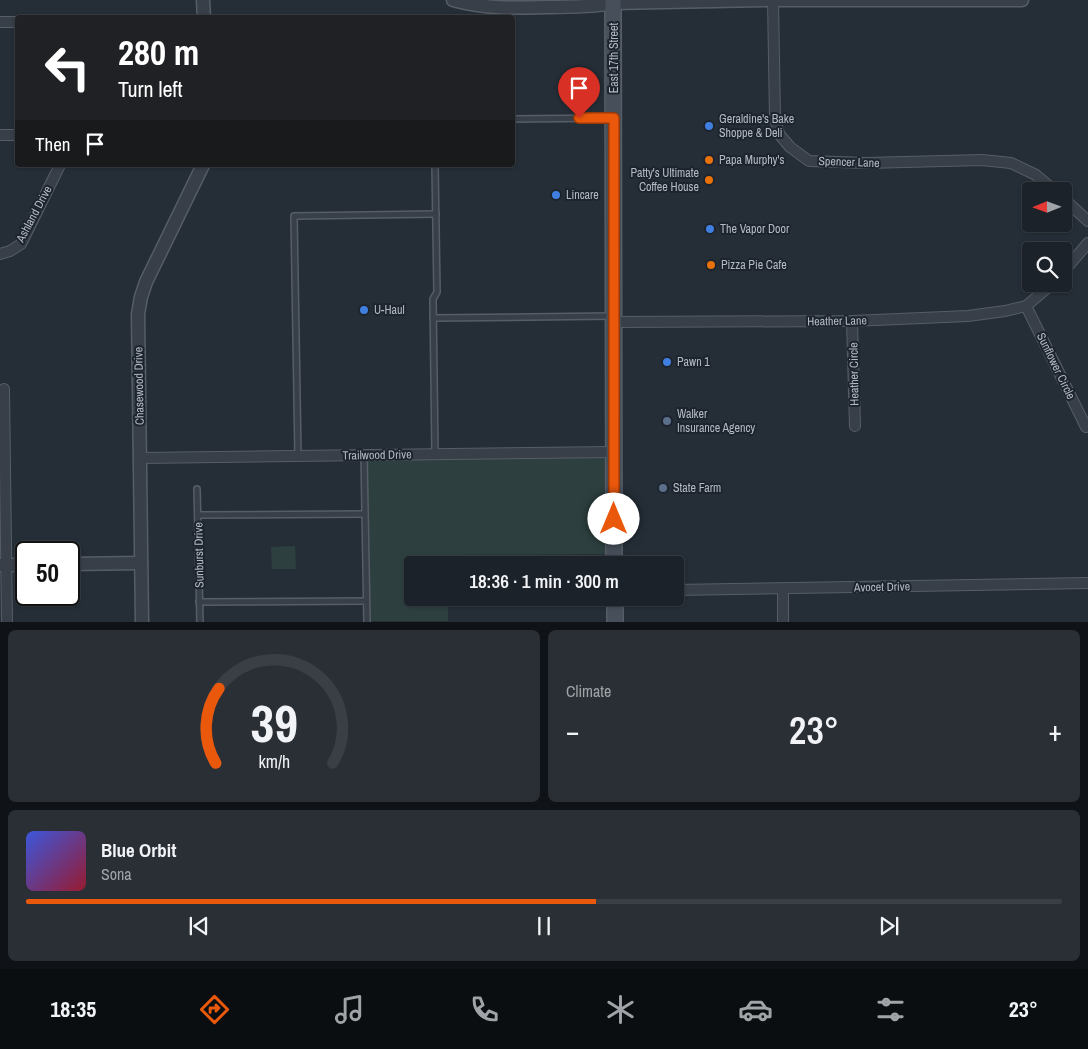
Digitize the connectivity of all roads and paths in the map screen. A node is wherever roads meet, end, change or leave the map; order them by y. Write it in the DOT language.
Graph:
graph roads {
  1 [pos="203,0"];
  2 [pos="453,0"];
  3 [pos="773,0"];
  4 [pos="1022,0"];
  5 [pos="614,2"];
  6 [pos="514,4"];
  7 [pos="204,15"];
  8 [pos="0,22"];
  9 [pos="15,22"];
  10 [pos="614,118"];
  11 [pos="515,119"];
  12 [pos="15,135"];
  13 [pos="0,136"];
  14 [pos="59,167"];
  15 [pos="202,167"];
  16 [pos="436,167"];
  17 [pos="1044,182"];
  18 [pos="1072,206"];
  19 [pos="436,214"];
  20 [pos="1088,221"];
  21 [pos="1088,243"];
  22 [pos="0,254"];
  23 [pos="1072,262"];
  24 [pos="1043,292"];
  25 [pos="1026,306"];
  26 [pos="433,318"];
  27 [pos="614,319"];
  28 [pos="852,321"];
  29 [pos="4,389"];
  30 [pos="855,426"];
  31 [pos="1086,427"];
  32 [pos="614,452"];
  33 [pos="435,454"];
  34 [pos="364,455"];
  35 [pos="298,456"];
  36 [pos="140,458"];
  37 [pos="197,489"];
  38 [pos="365,514"];
  39 [pos="198,515"];
  40 [pos="614,556"];
  41 [pos="141,563"];
  42 [pos="80,564"];
  43 [pos="3,566"];
  44 [pos="1088,583"];
  45 [pos="783,589"];
  46 [pos="684,590"];
  47 [pos="366,601"];
  48 [pos="199,602"];
  49 [pos="615,606"];
  50 [pos="7,622"];
  51 [pos="142,622"];
  52 [pos="200,622"];
  53 [pos="367,622"];
  54 [pos="615,622"];
  55 [pos="784,622"];
  1 -- 7 [label="street"];
  2 -- 6 [label="street"];
  3 -- 4 [label="street"];
  3 -- 5 [label="street"];
  3 -- 17 [label="street, Spencer Lane"];
  5 -- 6 [label="street"];
  5 -- 10 [label="main road, East 17th Street"];
  8 -- 9 [label="street"];
  10 -- 11 [label="lane"];
  10 -- 27 [label="main road, East 17th Street"];
  12 -- 13 [label="street"];
  14 -- 22 [label="street, Ashland Drive"];
  15 -- 36 [label="street, Chasewood Drive"];
  16 -- 19 [label="lane"];
  18 -- 20 [label="street"];
  19 -- 26 [label="lane"];
  19 -- 35 [label="lane"];
  21 -- 23 [label="street"];
  24 -- 25 [label="street, Heather Lane"];
  25 -- 28 [label="street, Heather Lane"];
  25 -- 31 [label="street, Sunflower Circle"];
  26 -- 27 [label="lane"];
  26 -- 33 [label="lane"];
  27 -- 28 [label="street, Heather Lane"];
  27 -- 32 [label="main road, East 17th Street"];
  28 -- 30 [label="street, Heather Circle"];
  29 -- 43 [label="street"];
  32 -- 33 [label="street, Trailwood Drive"];
  32 -- 40 [label="main road, East 17th Street"];
  33 -- 34 [label="street, Trailwood Drive"];
  34 -- 35 [label="street, Trailwood Drive"];
  34 -- 38 [label="lane"];
  35 -- 36 [label="street, Trailwood Drive"];
  36 -- 41 [label="street, Chasewood Drive"];
  37 -- 39 [label="lane, Sunburst Drive"];
  38 -- 39 [label="lane"];
  38 -- 47 [label="lane"];
  39 -- 48 [label="lane, Sunburst Drive"];
  41 -- 42 [label="street"];
  41 -- 51 [label="street, Chasewood Drive"];
  43 -- 50 [label="street"];
  44 -- 45 [label="street, Avocet Drive"];
  45 -- 46 [label="street, Avocet Drive"];
  45 -- 55 [label="street"];
  47 -- 48 [label="lane"];
  47 -- 53 [label="lane"];
  48 -- 52 [label="lane, Sunburst Drive"];
  49 -- 54 [label="main road"];
}
